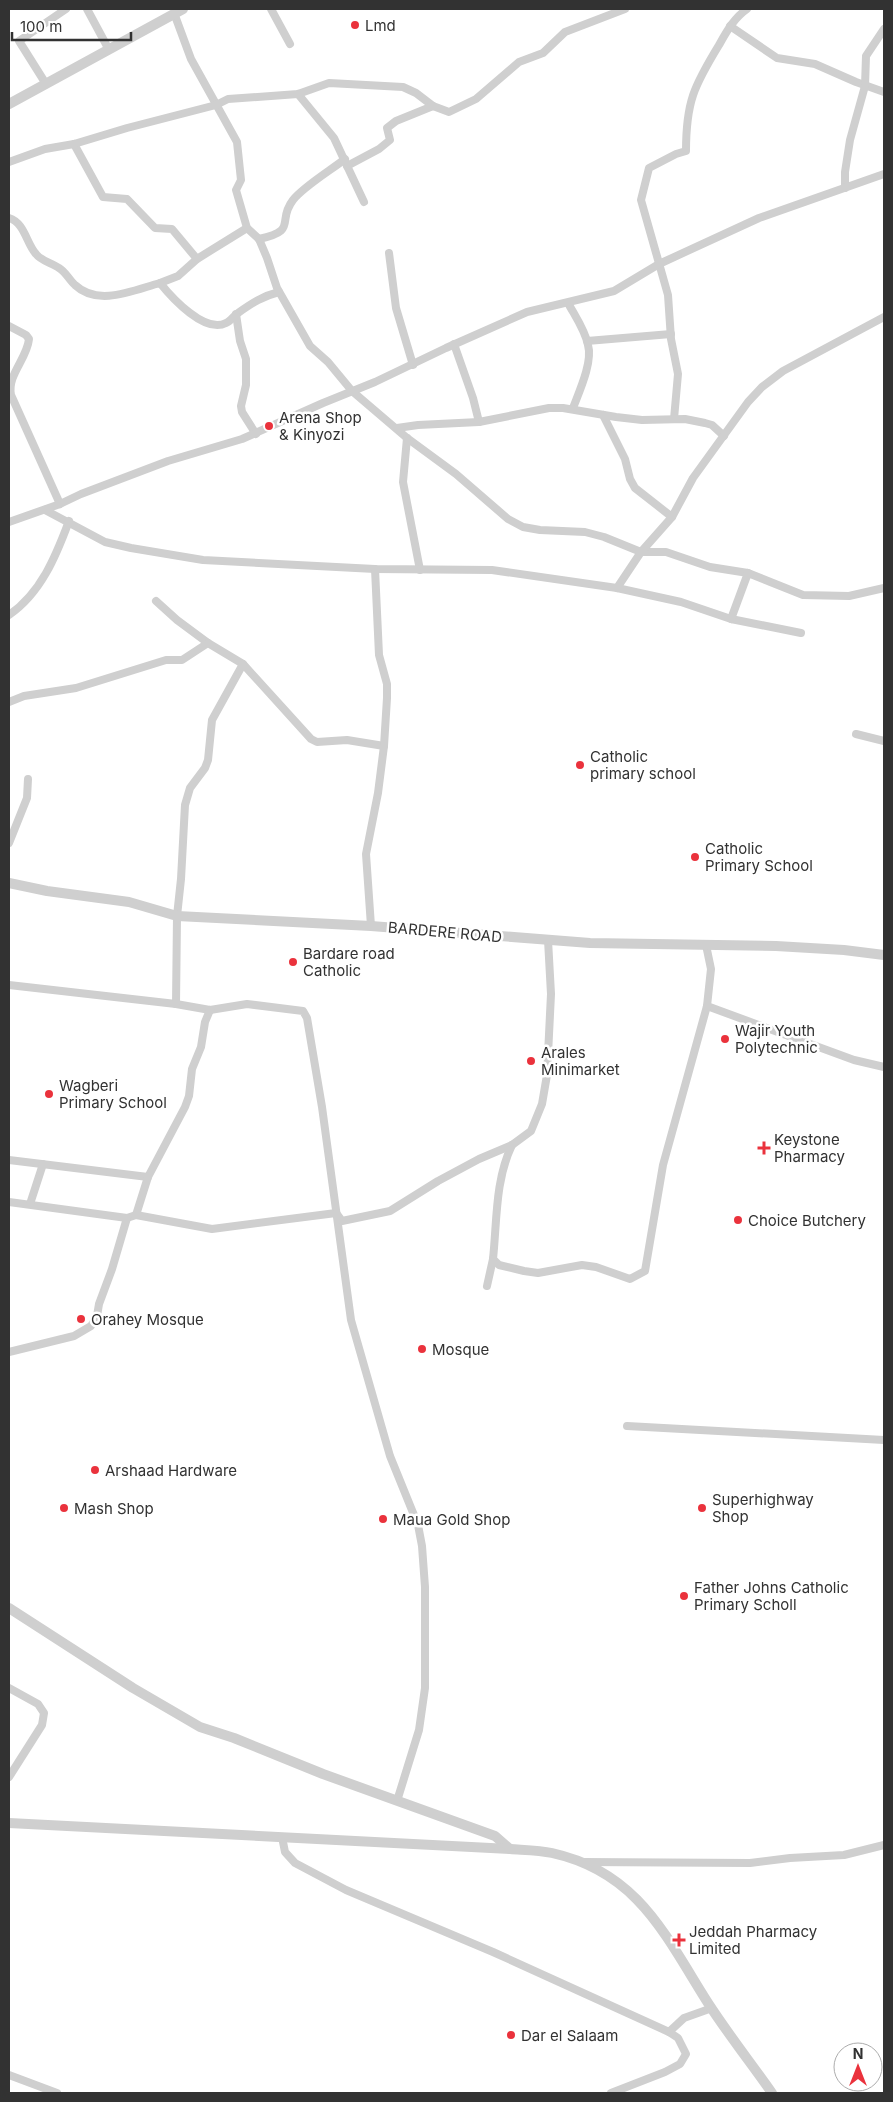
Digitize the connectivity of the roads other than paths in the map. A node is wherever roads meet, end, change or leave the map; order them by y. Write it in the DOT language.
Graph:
graph roads {
  1 [pos="66,9"];
  2 [pos="88,9"];
  3 [pos="271,9"];
  4 [pos="625,9"];
  5 [pos="747,9"];
  6 [pos="179,10"];
  7 [pos="730,26"];
  8 [pos="883,35"];
  9 [pos="290,44"];
  10 [pos="108,48"];
  11 [pos="46,84"];
  12 [pos="865,86"];
  13 [pos="884,92"];
  14 [pos="298,94"];
  15 [pos="9,104"];
  16 [pos="216,105"];
  17 [pos="433,106"];
  18 [pos="74,144"];
  19 [pos="9,162"];
  20 [pos="346,163"];
  21 [pos="884,174"];
  22 [pos="845,188"];
  23 [pos="364,202"];
  24 [pos="9,218"];
  25 [pos="247,228"];
  26 [pos="259,239"];
  27 [pos="389,253"];
  28 [pos="197,259"];
  29 [pos="659,264"];
  30 [pos="160,283"];
  31 [pos="279,292"];
  32 [pos="568,303"];
  33 [pos="236,314"];
  34 [pos="884,317"];
  35 [pos="9,326"];
  36 [pos="671,334"];
  37 [pos="587,341"];
  38 [pos="454,344"];
  39 [pos="413,365"];
  40 [pos="10,387"];
  41 [pos="352,391"];
  42 [pos="573,408"];
  43 [pos="603,415"];
  44 [pos="674,419"];
  45 [pos="479,422"];
  46 [pos="397,428"];
  47 [pos="256,434"];
  48 [pos="724,436"];
  49 [pos="408,438"];
  50 [pos="60,504"];
  51 [pos="45,510"];
  52 [pos="672,517"];
  53 [pos="9,522"];
  54 [pos="69,522"];
  55 [pos="641,552"];
  56 [pos="375,569"];
  57 [pos="420,570"];
  58 [pos="748,573"];
  59 [pos="617,588"];
  60 [pos="884,588"];
  61 [pos="156,601"];
  62 [pos="9,615"];
  63 [pos="731,619"];
  64 [pos="801,633"];
  65 [pos="208,643"];
  66 [pos="243,664"];
  67 [pos="9,702"];
  68 [pos="856,734"];
  69 [pos="884,741"];
  70 [pos="384,746"];
  71 [pos="28,779"];
  72 [pos="9,844"];
  73 [pos="9,883"];
  74 [pos="177,916"];
  75 [pos="371,926"];
  76 [pos="548,940"];
  77 [pos="706,944"];
  78 [pos="884,955"];
  79 [pos="9,985"];
  80 [pos="176,1004"];
  81 [pos="707,1006"];
  82 [pos="210,1010"];
  83 [pos="884,1067"];
  84 [pos="512,1145"];
  85 [pos="9,1160"];
  86 [pos="44,1164"];
  87 [pos="148,1177"];
  88 [pos="9,1202"];
  89 [pos="30,1204"];
  90 [pos="336,1213"];
  91 [pos="136,1215"];
  92 [pos="127,1218"];
  93 [pos="494,1259"];
  94 [pos="487,1286"];
  95 [pos="9,1352"];
  96 [pos="627,1426"];
  97 [pos="884,1440"];
  98 [pos="9,1608"];
  99 [pos="9,1688"];
  100 [pos="9,1777"];
  101 [pos="397,1801"];
  102 [pos="9,1823"];
  103 [pos="282,1837"];
  104 [pos="884,1845"];
  105 [pos="510,1849"];
  106 [pos="578,1862"];
  107 [pos="712,2008"];
  108 [pos="669,2032"];
  109 [pos="9,2076"];
  110 [pos="57,2093"];
  111 [pos="611,2093"];
  112 [pos="772,2093"];
  1 -- 11 [label="street"];
  2 -- 10 [label="street"];
  3 -- 9 [label="street"];
  4 -- 17 [label="street"];
  5 -- 7 [label="street"];
  6 -- 10 [label="street"];
  6 -- 16 [label="street"];
  7 -- 12 [label="street"];
  7 -- 29 [label="street"];
  8 -- 12 [label="street"];
  10 -- 11 [label="street"];
  11 -- 15 [label="street"];
  12 -- 13 [label="street"];
  12 -- 22 [label="street"];
  14 -- 16 [label="street"];
  14 -- 17 [label="street"];
  14 -- 20 [label="street"];
  16 -- 18 [label="street"];
  16 -- 25 [label="street"];
  17 -- 20 [label="street"];
  18 -- 19 [label="street"];
  18 -- 28 [label="street"];
  20 -- 23 [label="street"];
  20 -- 26 [label="street"];
  21 -- 22 [label="street"];
  22 -- 29 [label="street"];
  24 -- 30 [label="street"];
  25 -- 26 [label="street"];
  25 -- 28 [label="street"];
  26 -- 31 [label="street"];
  27 -- 39 [label="street"];
  28 -- 30 [label="street"];
  29 -- 32 [label="street"];
  29 -- 36 [label="street"];
  30 -- 33 [label="street"];
  31 -- 33 [label="street"];
  31 -- 41 [label="street"];
  32 -- 37 [label="street"];
  32 -- 38 [label="street"];
  33 -- 47 [label="street"];
  34 -- 48 [label="street"];
  35 -- 40 [label="street"];
  36 -- 37 [label="street"];
  36 -- 44 [label="street"];
  37 -- 42 [label="street"];
  38 -- 39 [label="street"];
  38 -- 45 [label="street"];
  39 -- 41 [label="street"];
  40 -- 50 [label="street"];
  41 -- 46 [label="street"];
  41 -- 47 [label="street"];
  42 -- 43 [label="street"];
  42 -- 45 [label="street"];
  43 -- 44 [label="street"];
  43 -- 52 [label="street"];
  44 -- 48 [label="street"];
  45 -- 46 [label="street"];
  46 -- 49 [label="street"];
  47 -- 50 [label="street"];
  48 -- 52 [label="street"];
  49 -- 55 [label="street"];
  49 -- 57 [label="street"];
  50 -- 51 [label="street"];
  51 -- 53 [label="street"];
  51 -- 54 [label="street"];
  52 -- 55 [label="street"];
  54 -- 56 [label="street"];
  54 -- 62 [label="street"];
  55 -- 58 [label="street"];
  55 -- 59 [label="street"];
  56 -- 57 [label="street"];
  56 -- 70 [label="street"];
  57 -- 59 [label="street"];
  58 -- 60 [label="street"];
  58 -- 63 [label="street"];
  59 -- 63 [label="street"];
  61 -- 65 [label="street"];
  63 -- 64 [label="street"];
  65 -- 66 [label="street"];
  65 -- 67 [label="street"];
  66 -- 70 [label="street"];
  66 -- 74 [label="street"];
  68 -- 69 [label="street"];
  70 -- 75 [label="street"];
  71 -- 72 [label="street"];
  73 -- 74 [label="street, BARDERE ROAD"];
  74 -- 75 [label="street, BARDERE ROAD"];
  74 -- 80 [label="street"];
  75 -- 76 [label="street, BARDERE ROAD"];
  76 -- 77 [label="street, BARDERE ROAD"];
  76 -- 84 [label="street"];
  77 -- 78 [label="street, BARDERE ROAD"];
  77 -- 81 [label="street"];
  79 -- 80 [label="street"];
  80 -- 82 [label="street"];
  81 -- 83 [label="street"];
  81 -- 93 [label="street"];
  82 -- 87 [label="street"];
  82 -- 90 [label="street"];
  84 -- 90 [label="street"];
  84 -- 93 [label="street"];
  85 -- 86 [label="street"];
  86 -- 87 [label="street"];
  86 -- 89 [label="street"];
  87 -- 91 [label="street"];
  88 -- 89 [label="street"];
  89 -- 92 [label="street"];
  90 -- 91 [label="street"];
  90 -- 101 [label="street"];
  91 -- 92 [label="street"];
  92 -- 95 [label="street"];
  93 -- 94 [label="street"];
  96 -- 97 [label="street"];
  98 -- 101 [label="street"];
  99 -- 100 [label="street"];
  101 -- 105 [label="street"];
  102 -- 103 [label="street"];
  103 -- 105 [label="street"];
  103 -- 108 [label="street"];
  104 -- 106 [label="street"];
  105 -- 106 [label="street"];
  106 -- 107 [label="street"];
  107 -- 108 [label="street"];
  107 -- 112 [label="street"];
  108 -- 111 [label="street"];
  109 -- 110 [label="street"];
}
